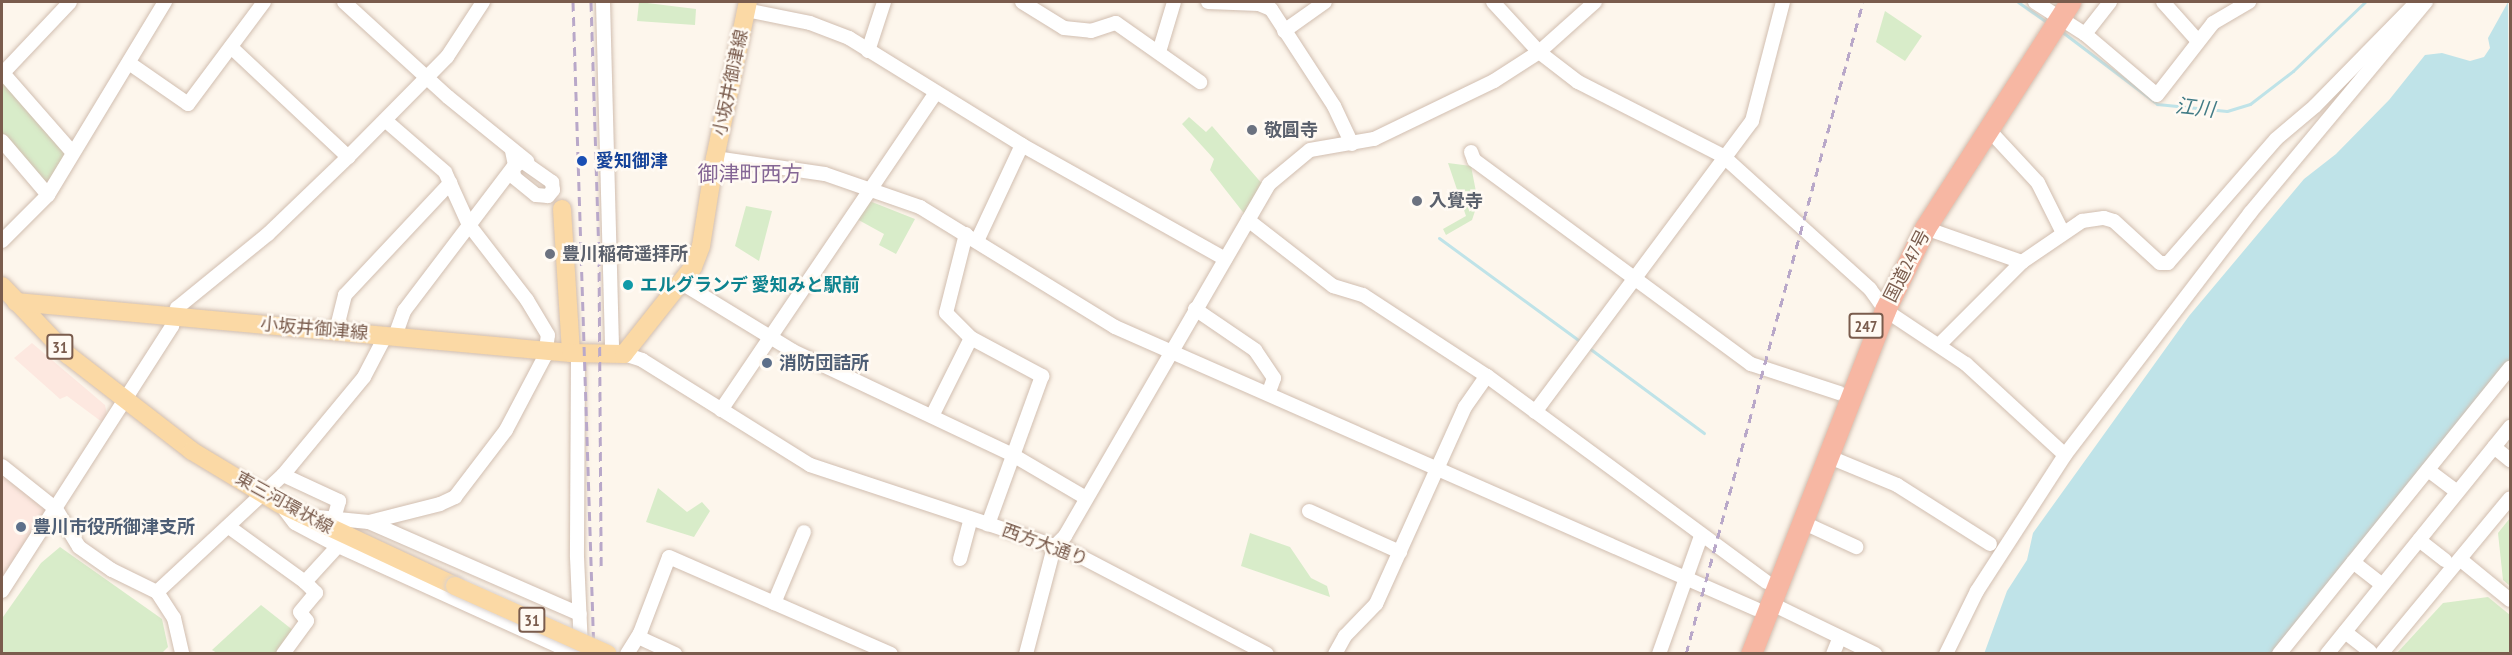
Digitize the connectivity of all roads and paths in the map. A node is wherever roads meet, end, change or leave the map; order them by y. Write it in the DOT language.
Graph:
graph roads {
  1 [pos="70,2"];
  2 [pos="165,2"];
  3 [pos="264,2"];
  4 [pos="344,2"];
  5 [pos="483,2"];
  6 [pos="603,2"];
  7 [pos="884,2"];
  8 [pos="1022,2"];
  9 [pos="1174,2"];
  10 [pos="1208,2"];
  11 [pos="1325,2"];
  12 [pos="1493,2"];
  13 [pos="1595,2"];
  14 [pos="1783,2"];
  15 [pos="2110,2"];
  16 [pos="2163,2"];
  17 [pos="2249,2"];
  18 [pos="2417,2"];
  19 [pos="2426,2"];
  20 [pos="1259,3"];
  21 [pos="747,6"];
  22 [pos="2052,14"];
  23 [pos="1284,31"];
  24 [pos="2085,34"];
  25 [pos="2199,41"];
  26 [pos="231,48"];
  27 [pos="868,51"];
  28 [pos="1160,52"];
  29 [pos="1539,52"];
  30 [pos="129,63"];
  31 [pos="2,74"];
  32 [pos="427,78"];
  33 [pos="1200,82"];
  34 [pos="936,93"];
  35 [pos="386,120"];
  36 [pos="1989,130"];
  37 [pos="2,141"];
  38 [pos="1352,144"];
  39 [pos="1022,145"];
  40 [pos="1472,152"];
  41 [pos="73,153"];
  42 [pos="1723,156"];
  43 [pos="348,157"];
  44 [pos="715,158"];
  45 [pos="516,166"];
  46 [pos="552,182"];
  47 [pos="450,183"];
  48 [pos="870,190"];
  49 [pos="48,195"];
  50 [pos="544,198"];
  51 [pos="561,205"];
  52 [pos="1248,220"];
  53 [pos="469,225"];
  54 [pos="1925,228"];
  55 [pos="2063,233"];
  56 [pos="972,237"];
  57 [pos="2,241"];
  58 [pos="1225,259"];
  59 [pos="2022,262"];
  60 [pos="1634,277"];
  61 [pos="680,282"];
  62 [pos="2,286"];
  63 [pos="9,302"];
  64 [pos="1881,304"];
  65 [pos="1195,309"];
  66 [pos="175,317"];
  67 [pos="336,332"];
  68 [pos="390,336"];
  69 [pos="769,338"];
  70 [pos="971,338"];
  71 [pos="1939,345"];
  72 [pos="1172,349"];
  73 [pos="547,351"];
  74 [pos="574,353"];
  75 [pos="618,354"];
  76 [pos="2509,373"];
  77 [pos="1487,376"];
  78 [pos="1269,392"];
  79 [pos="1839,393"];
  80 [pos="124,402"];
  81 [pos="721,410"];
  82 [pos="1535,412"];
  83 [pos="932,416"];
  84 [pos="2511,427"];
  85 [pos="2494,447"];
  86 [pos="1011,454"];
  87 [pos="2065,455"];
  88 [pos="1827,456"];
  89 [pos="2511,460"];
  90 [pos="2,466"];
  91 [pos="1437,468"];
  92 [pos="2428,470"];
  93 [pos="283,475"];
  94 [pos="2457,492"];
  95 [pos="262,495"];
  96 [pos="1086,498"];
  97 [pos="2511,498"];
  98 [pos="279,504"];
  99 [pos="56,509"];
  100 [pos="1310,511"];
  101 [pos="303,516"];
  102 [pos="971,518"];
  103 [pos="334,519"];
  104 [pos="369,522"];
  105 [pos="1802,522"];
  106 [pos="988,524"];
  107 [pos="229,527"];
  108 [pos="804,532"];
  109 [pos="1701,536"];
  110 [pos="2419,540"];
  111 [pos="1990,544"];
  112 [pos="338,546"];
  113 [pos="1054,546"];
  114 [pos="1856,547"];
  115 [pos="1400,552"];
  116 [pos="960,559"];
  117 [pos="2445,560"];
  118 [pos="2461,560"];
  119 [pos="2353,562"];
  120 [pos="1685,579"];
  121 [pos="305,582"];
  122 [pos="1766,582"];
  123 [pos="2382,585"];
  124 [pos="2,591"];
  125 [pos="156,592"];
  126 [pos="2511,600"];
  127 [pos="774,603"];
  128 [pos="1763,606"];
  129 [pos="580,614"];
  130 [pos="2345,632"];
  131 [pos="638,637"];
  132 [pos="1840,637"];
  133 [pos="2375,652"];
  134 [pos="182,654"];
  135 [pos="283,654"];
  136 [pos="576,654"];
  137 [pos="581,654"];
  138 [pos="608,654"];
  139 [pos="627,654"];
  140 [pos="675,654"];
  141 [pos="891,654"];
  142 [pos="1026,654"];
  143 [pos="1267,654"];
  144 [pos="1335,654"];
  145 [pos="1659,654"];
  146 [pos="1739,654"];
  147 [pos="1751,654"];
  148 [pos="1833,654"];
  149 [pos="1875,654"];
  150 [pos="1946,654"];
  151 [pos="2278,654"];
  152 [pos="2327,654"];
  1 -- 31 [label="street"];
  2 -- 30 [label="street"];
  3 -- 26 [label="street"];
  4 -- 32 [label="street"];
  5 -- 32 [label="street"];
  6 -- 75 [label="street"];
  7 -- 27 [label="street"];
  8 -- 28 [label="street"];
  9 -- 28 [label="street"];
  10 -- 20 [label="street"];
  11 -- 23 [label="street"];
  12 -- 29 [label="street"];
  13 -- 29 [label="street"];
  14 -- 42 [label="street"];
  15 -- 24 [label="street"];
  16 -- 25 [label="street"];
  17 -- 25 [label="street"];
  18 -- 55 [label="street"];
  19 -- 87 [label="street"];
  20 -- 23 [label="street"];
  21 -- 27 [label="street"];
  21 -- 44 [label="main road, 小坂井御津線"];
  22 -- 24 [label="street"];
  22 -- 36 [label="highway, 国道247号 / 247"];
  22 -- 64 [label="highway, 国道247号 / 247"];
  23 -- 38 [label="street"];
  24 -- 25 [label="street"];
  26 -- 30 [label="street"];
  26 -- 43 [label="street"];
  27 -- 34 [label="street"];
  28 -- 33 [label="street"];
  29 -- 38 [label="street"];
  29 -- 42 [label="street"];
  30 -- 41 [label="street"];
  31 -- 41 [label="street"];
  32 -- 35 [label="street"];
  32 -- 45 [label="street"];
  34 -- 39 [label="street"];
  34 -- 48 [label="street"];
  35 -- 43 [label="street"];
  35 -- 47 [label="street"];
  36 -- 54 [label="highway, 国道247号 / 247"];
  36 -- 55 [label="street"];
  37 -- 49 [label="street"];
  38 -- 52 [label="street"];
  39 -- 56 [label="street"];
  39 -- 58 [label="street"];
  40 -- 60 [label="street"];
  41 -- 49 [label="street"];
  42 -- 60 [label="street"];
  42 -- 64 [label="street"];
  43 -- 66 [label="street"];
  44 -- 48 [label="street"];
  44 -- 61 [label="main road, 小坂井御津線"];
  45 -- 46 [label="street"];
  45 -- 50 [label="street"];
  45 -- 53 [label="street"];
  46 -- 50 [label="street"];
  46 -- 51 [label="street"];
  47 -- 53 [label="street"];
  47 -- 67 [label="street"];
  48 -- 56 [label="street"];
  48 -- 69 [label="street"];
  49 -- 57 [label="street"];
  50 -- 51 [label="street"];
  51 -- 74 [label="main road"];
  52 -- 58 [label="street"];
  52 -- 77 [label="street"];
  53 -- 68 [label="street"];
  53 -- 73 [label="street"];
  54 -- 59 [label="street"];
  54 -- 64 [label="highway, 国道247号 / 247"];
  55 -- 59 [label="street"];
  56 -- 70 [label="street"];
  56 -- 72 [label="street"];
  58 -- 65 [label="street"];
  59 -- 71 [label="street"];
  60 -- 79 [label="street"];
  60 -- 82 [label="street"];
  61 -- 69 [label="street"];
  61 -- 75 [label="main road, 小坂井御津線"];
  62 -- 63 [label="main road, 東三河環状線 / 31"];
  63 -- 66 [label="main road, 小坂井御津線"];
  63 -- 80 [label="main road, 東三河環状線 / 31"];
  64 -- 71 [label="street"];
  64 -- 79 [label="highway, 国道247号 / 247"];
  64 -- 88 [label="highway, 国道247号 / 247"];
  65 -- 72 [label="street"];
  65 -- 78 [label="street"];
  66 -- 67 [label="main road, 小坂井御津線"];
  66 -- 80 [label="street"];
  67 -- 68 [label="main road, 小坂井御津線"];
  68 -- 73 [label="main road, 小坂井御津線"];
  68 -- 93 [label="street"];
  69 -- 81 [label="street"];
  69 -- 83 [label="street"];
  70 -- 83 [label="street"];
  70 -- 86 [label="street"];
  71 -- 87 [label="street"];
  72 -- 78 [label="street"];
  72 -- 96 [label="street"];
  73 -- 74 [label="main road, 小坂井御津線"];
  73 -- 104 [label="street"];
  74 -- 75 [label="main road, 小坂井御津線"];
  74 -- 129 [label="street"];
  75 -- 81 [label="street, 西方大通り"];
  76 -- 92 [label="street"];
  77 -- 82 [label="street"];
  77 -- 91 [label="street"];
  78 -- 91 [label="street"];
  79 -- 122 [label="highway, 国道247号 / 247"];
  80 -- 95 [label="main road, 東三河環状線 / 31"];
  80 -- 99 [label="street"];
  81 -- 102 [label="street, 西方大通り"];
  82 -- 109 [label="street"];
  83 -- 86 [label="street"];
  84 -- 85 [label="street"];
  85 -- 89 [label="street"];
  85 -- 94 [label="street"];
  86 -- 96 [label="street"];
  86 -- 106 [label="street"];
  87 -- 150 [label="street"];
  88 -- 105 [label="highway, 国道247号 / 247"];
  88 -- 111 [label="street"];
  90 -- 99 [label="street"];
  91 -- 115 [label="street"];
  91 -- 120 [label="street"];
  92 -- 94 [label="street"];
  92 -- 119 [label="street"];
  93 -- 95 [label="street"];
  93 -- 103 [label="street"];
  94 -- 110 [label="street"];
  95 -- 98 [label="main road, 東三河環状線 / 31"];
  95 -- 107 [label="street"];
  96 -- 113 [label="street"];
  97 -- 118 [label="street"];
  98 -- 101 [label="main road, 東三河環状線 / 31"];
  98 -- 112 [label="street"];
  99 -- 124 [label="street"];
  99 -- 125 [label="street"];
  100 -- 115 [label="street"];
  101 -- 103 [label="street"];
  101 -- 138 [label="main road, 東三河環状線 / 31, bridge"];
  102 -- 106 [label="street, 西方大通り"];
  102 -- 116 [label="street"];
  103 -- 104 [label="street"];
  104 -- 129 [label="street"];
  105 -- 114 [label="street"];
  105 -- 128 [label="highway, 国道247号 / 247"];
  106 -- 113 [label="street, 西方大通り"];
  107 -- 121 [label="street"];
  107 -- 125 [label="street"];
  108 -- 127 [label="street"];
  109 -- 120 [label="street"];
  109 -- 122 [label="street"];
  110 -- 117 [label="street"];
  110 -- 123 [label="street"];
  112 -- 121 [label="street"];
  112 -- 136 [label="street"];
  113 -- 142 [label="street"];
  113 -- 143 [label="street, 西方大通り"];
  115 -- 144 [label="street"];
  118 -- 126 [label="street"];
  118 -- 133 [label="street"];
  119 -- 123 [label="street"];
  119 -- 151 [label="street"];
  120 -- 128 [label="street"];
  120 -- 145 [label="street"];
  121 -- 135 [label="street"];
  122 -- 128 [label="highway, 国道247号 / 247"];
  123 -- 130 [label="street"];
  125 -- 134 [label="street"];
  127 -- 131 [label="street"];
  127 -- 141 [label="street"];
  128 -- 132 [label="street"];
  128 -- 146 [label="highway, 国道247号 / 247"];
  128 -- 147 [label="highway, 国道247号 / 247"];
  129 -- 137 [label="street"];
  130 -- 133 [label="street"];
  130 -- 152 [label="street"];
  131 -- 139 [label="street"];
  131 -- 140 [label="street"];
  132 -- 148 [label="street"];
  132 -- 149 [label="street"];
}
